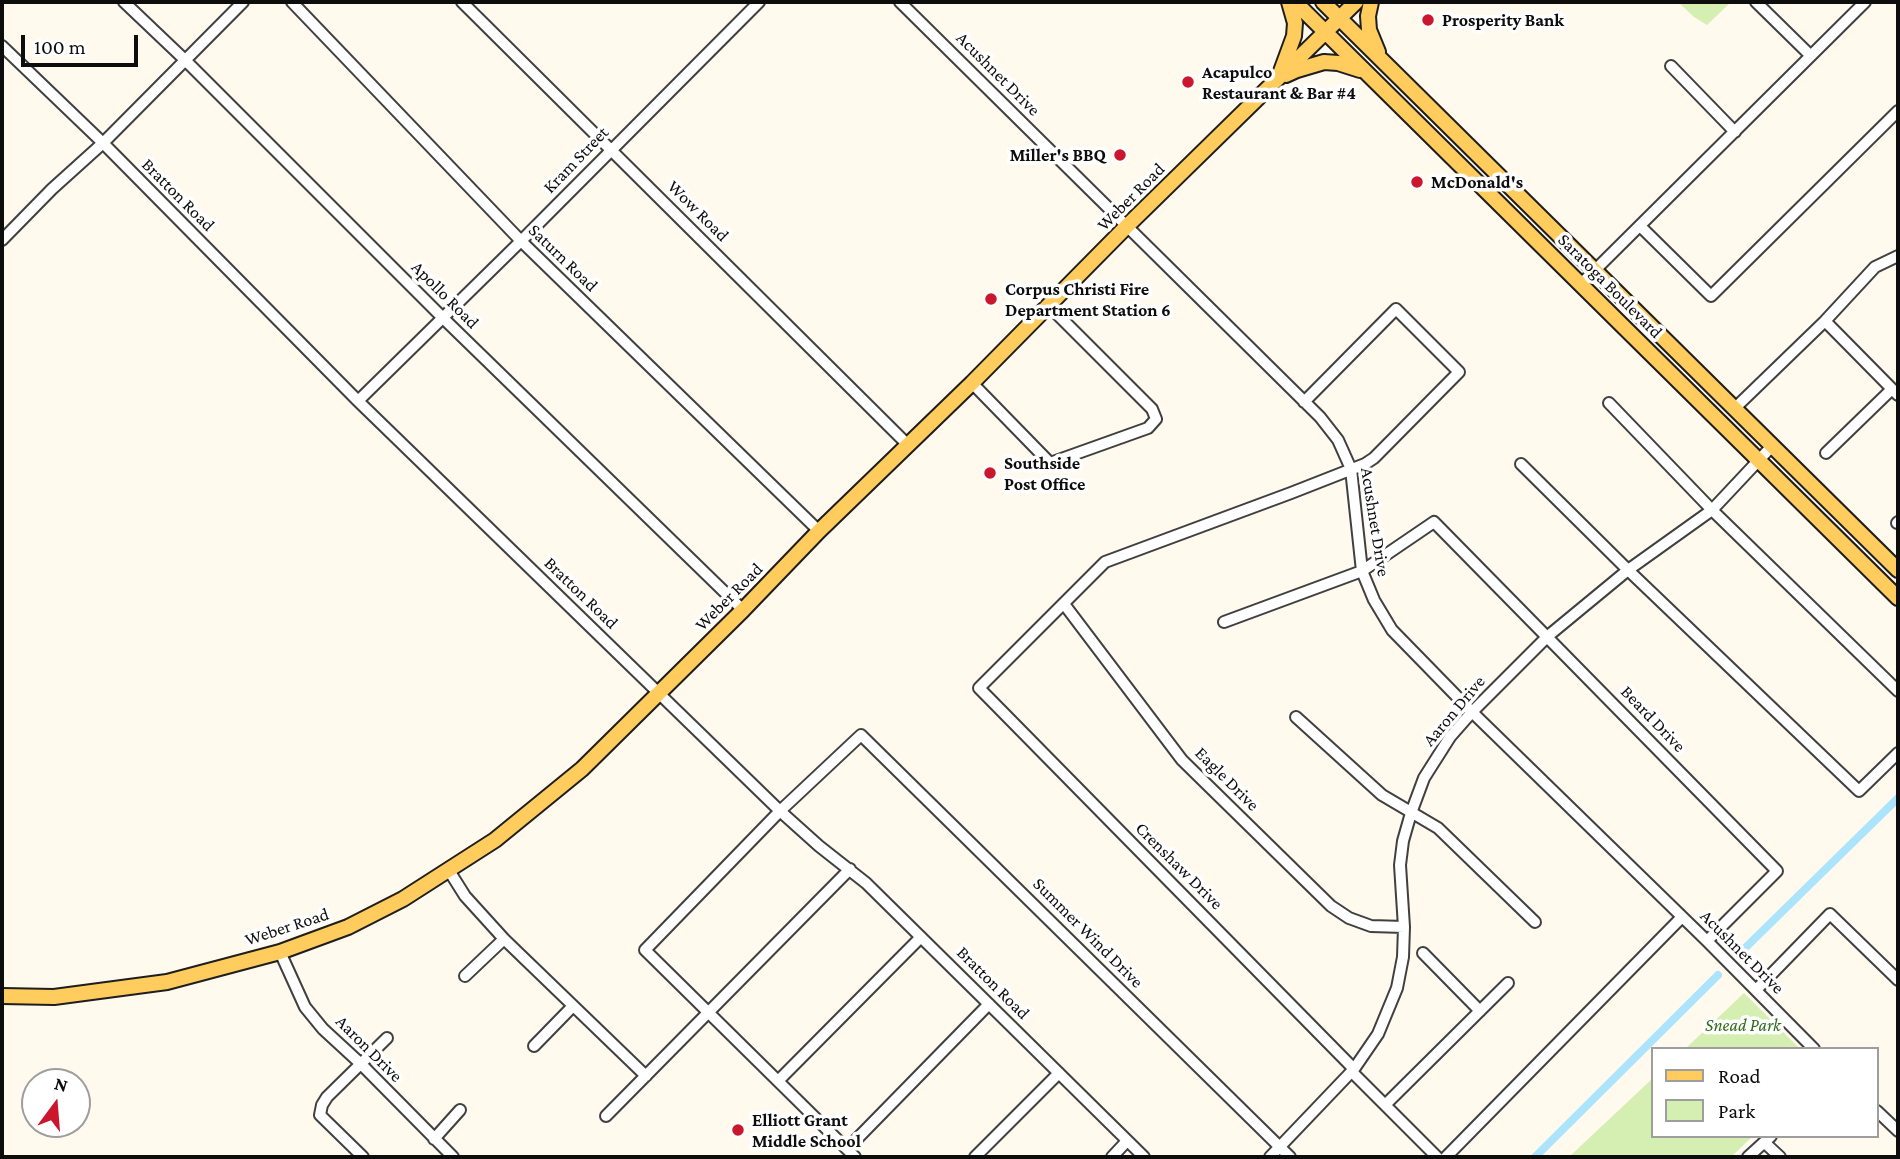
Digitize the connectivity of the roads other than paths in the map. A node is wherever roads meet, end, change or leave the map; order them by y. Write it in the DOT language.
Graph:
graph roads {
  1 [pos="124,2"];
  2 [pos="243,2"];
  3 [pos="292,2"];
  4 [pos="462,2"];
  5 [pos="759,2"];
  6 [pos="900,2"];
  7 [pos="1289,2"];
  8 [pos="1295,2"];
  9 [pos="1323,2"];
  10 [pos="1356,2"];
  11 [pos="1371,2"];
  12 [pos="1756,2"];
  13 [pos="1865,2"];
  14 [pos="1340,18"];
  15 [pos="1326,32"];
  16 [pos="2,46"];
  17 [pos="1810,55"];
  18 [pos="1382,59"];
  19 [pos="185,60"];
  20 [pos="1671,66"];
  21 [pos="1368,74"];
  22 [pos="1278,79"];
  23 [pos="1898,111"];
  24 [pos="1735,132"];
  25 [pos="103,144"];
  26 [pos="611,149"];
  27 [pos="1128,226"];
  28 [pos="1640,226"];
  29 [pos="2,240"];
  30 [pos="521,241"];
  31 [pos="1898,256"];
  32 [pos="1595,270"];
  33 [pos="1581,284"];
  34 [pos="1049,306"];
  35 [pos="443,318"];
  36 [pos="1825,321"];
  37 [pos="972,383"];
  38 [pos="1895,392"];
  39 [pos="358,401"];
  40 [pos="1304,402"];
  41 [pos="1609,403"];
  42 [pos="1735,408"];
  43 [pos="908,445"];
  44 [pos="1773,446"];
  45 [pos="1826,453"];
  46 [pos="1758,460"];
  47 [pos="1521,464"];
  48 [pos="1351,470"];
  49 [pos="1712,510"];
  50 [pos="819,531"];
  51 [pos="1628,570"];
  52 [pos="1898,570"];
  53 [pos="1362,571"];
  54 [pos="1898,598"];
  55 [pos="1064,604"];
  56 [pos="743,610"];
  57 [pos="1224,622"];
  58 [pos="1548,636"];
  59 [pos="1898,691"];
  60 [pos="659,693"];
  61 [pos="1472,712"];
  62 [pos="1296,717"];
  63 [pos="1898,753"];
  64 [pos="780,811"];
  65 [pos="1411,813"];
  66 [pos="448,869"];
  67 [pos="850,869"];
  68 [pos="1682,917"];
  69 [pos="1535,922"];
  70 [pos="1404,927"];
  71 [pos="921,937"];
  72 [pos="504,939"];
  73 [pos="1707,941"];
  74 [pos="281,952"];
  75 [pos="1423,953"];
  76 [pos="465,976"];
  77 [pos="1898,980"];
  78 [pos="1508,983"];
  79 [pos="1756,990"];
  80 [pos="2,996"];
  81 [pos="989,1004"];
  82 [pos="573,1006"];
  83 [pos="1480,1011"];
  84 [pos="709,1013"];
  85 [pos="387,1038"];
  86 [pos="534,1046"];
  87 [pos="1812,1047"];
  88 [pos="361,1064"];
  89 [pos="1353,1070"];
  90 [pos="1059,1073"];
  91 [pos="646,1076"];
  92 [pos="778,1081"];
  93 [pos="1385,1105"];
  94 [pos="460,1110"];
  95 [pos="1879,1113"];
  96 [pos="606,1116"];
  97 [pos="1898,1131"];
  98 [pos="434,1139"];
  99 [pos="1768,1139"];
  100 [pos="1128,1141"];
  101 [pos="1279,1147"];
  102 [pos="851,1153"];
  103 [pos="363,1157"];
  104 [pos="453,1157"];
  105 [pos="975,1157"];
  106 [pos="1112,1157"];
  107 [pos="1144,1157"];
  108 [pos="1270,1157"];
  109 [pos="1290,1157"];
  110 [pos="1437,1157"];
  111 [pos="1446,1157"];
  112 [pos="1748,1157"];
  113 [pos="1780,1157"];
  1 -- 19 [label="street, Apollo Road"];
  2 -- 19 [label="street"];
  3 -- 30 [label="street, Saturn Road"];
  4 -- 26 [label="street, Wow Road"];
  5 -- 26 [label="street, Kram Street"];
  6 -- 27 [label="street, Acushnet Drive"];
  7 -- 22 [label="main road"];
  8 -- 15 [label="main road, Saratoga Boulevard"];
  9 -- 14 [label="main road, Saratoga Boulevard"];
  10 -- 14 [label="main road, Weber Road"];
  11 -- 18 [label="main road"];
  12 -- 17 [label="street"];
  13 -- 17 [label="street"];
  14 -- 15 [label="main road, Weber Road"];
  14 -- 18 [label="main road, Saratoga Boulevard"];
  15 -- 21 [label="main road, Saratoga Boulevard"];
  15 -- 22 [label="main road, Weber Road"];
  16 -- 25 [label="street, Bratton Road"];
  17 -- 24 [label="street"];
  18 -- 32 [label="main road, Saratoga Boulevard"];
  19 -- 25 [label="street"];
  19 -- 35 [label="street, Apollo Road"];
  20 -- 24 [label="street"];
  21 -- 22 [label="main road"];
  21 -- 33 [label="main road, Saratoga Boulevard"];
  22 -- 27 [label="main road, Weber Road"];
  23 -- 28 [label="street"];
  24 -- 28 [label="street"];
  25 -- 29 [label="street"];
  25 -- 39 [label="street, Bratton Road"];
  26 -- 30 [label="street, Kram Street"];
  26 -- 43 [label="street, Wow Road"];
  27 -- 34 [label="main road, Weber Road"];
  27 -- 40 [label="street, Acushnet Drive"];
  28 -- 32 [label="street"];
  30 -- 35 [label="street, Kram Street"];
  30 -- 50 [label="street, Saturn Road"];
  31 -- 36 [label="street"];
  32 -- 33 [label="street"];
  32 -- 42 [label="main road, Saratoga Boulevard"];
  33 -- 46 [label="main road, Saratoga Boulevard"];
  34 -- 37 [label="main road, Weber Road"];
  34 -- 37 [label="street"];
  35 -- 39 [label="street, Kram Street"];
  35 -- 56 [label="street, Apollo Road"];
  36 -- 38 [label="street"];
  36 -- 42 [label="street"];
  37 -- 43 [label="main road, Weber Road"];
  38 -- 45 [label="street"];
  39 -- 60 [label="street, Bratton Road"];
  40 -- 48 [label="street, Acushnet Drive"];
  40 -- 48 [label="street"];
  41 -- 49 [label="street"];
  42 -- 44 [label="main road, Saratoga Boulevard"];
  43 -- 50 [label="main road, Weber Road"];
  44 -- 46 [label="street, Aaron Drive"];
  44 -- 52 [label="main road, Saratoga Boulevard"];
  46 -- 49 [label="street, Aaron Drive"];
  46 -- 54 [label="main road, Saratoga Boulevard"];
  47 -- 51 [label="street"];
  48 -- 53 [label="street, Acushnet Drive"];
  48 -- 55 [label="street"];
  49 -- 51 [label="street, Aaron Drive"];
  49 -- 59 [label="street"];
  50 -- 56 [label="main road, Weber Road"];
  51 -- 58 [label="street, Aaron Drive"];
  51 -- 63 [label="street"];
  53 -- 57 [label="street"];
  53 -- 58 [label="street, Beard Drive"];
  53 -- 61 [label="street, Acushnet Drive"];
  55 -- 70 [label="street, Eagle Drive"];
  55 -- 89 [label="street, Crenshaw Drive"];
  56 -- 60 [label="main road, Weber Road"];
  58 -- 61 [label="street, Aaron Drive"];
  58 -- 73 [label="street, Beard Drive"];
  60 -- 64 [label="street, Bratton Road"];
  60 -- 66 [label="main road, Weber Road"];
  61 -- 65 [label="street, Aaron Drive"];
  61 -- 68 [label="street, Acushnet Drive"];
  62 -- 65 [label="street"];
  64 -- 67 [label="street, Bratton Road"];
  64 -- 84 [label="street"];
  64 -- 101 [label="street, Summer Wind Drive"];
  65 -- 69 [label="street"];
  65 -- 70 [label="street, Aaron Drive"];
  66 -- 72 [label="street"];
  66 -- 74 [label="main road, Weber Road"];
  67 -- 71 [label="street, Bratton Road"];
  67 -- 84 [label="street"];
  68 -- 73 [label="street, Acushnet Drive"];
  68 -- 111 [label="street"];
  70 -- 89 [label="street, Aaron Drive"];
  71 -- 81 [label="street, Bratton Road"];
  71 -- 92 [label="street"];
  72 -- 76 [label="street"];
  72 -- 82 [label="street"];
  73 -- 79 [label="street, Acushnet Drive"];
  74 -- 80 [label="main road, Weber Road"];
  74 -- 88 [label="street, Aaron Drive"];
  75 -- 83 [label="street"];
  77 -- 79 [label="street"];
  78 -- 83 [label="street"];
  79 -- 87 [label="street, Acushnet Drive"];
  81 -- 90 [label="street, Bratton Road"];
  81 -- 102 [label="street"];
  82 -- 86 [label="street"];
  82 -- 91 [label="street"];
  83 -- 93 [label="street"];
  84 -- 91 [label="street"];
  84 -- 92 [label="street"];
  85 -- 88 [label="street"];
  88 -- 98 [label="street, Aaron Drive"];
  88 -- 103 [label="street"];
  89 -- 93 [label="street, Crenshaw Drive"];
  89 -- 101 [label="street, Aaron Drive"];
  90 -- 100 [label="street, Bratton Road"];
  90 -- 105 [label="street"];
  91 -- 96 [label="street"];
  92 -- 102 [label="street"];
  93 -- 110 [label="street, Crenshaw Drive"];
  94 -- 98 [label="street"];
  95 -- 97 [label="street"];
  98 -- 104 [label="street, Aaron Drive"];
  99 -- 112 [label="street"];
  99 -- 113 [label="street"];
  100 -- 106 [label="street"];
  100 -- 107 [label="street, Bratton Road"];
  101 -- 108 [label="street, Aaron Drive"];
  101 -- 109 [label="street, Summer Wind Drive"];
}
